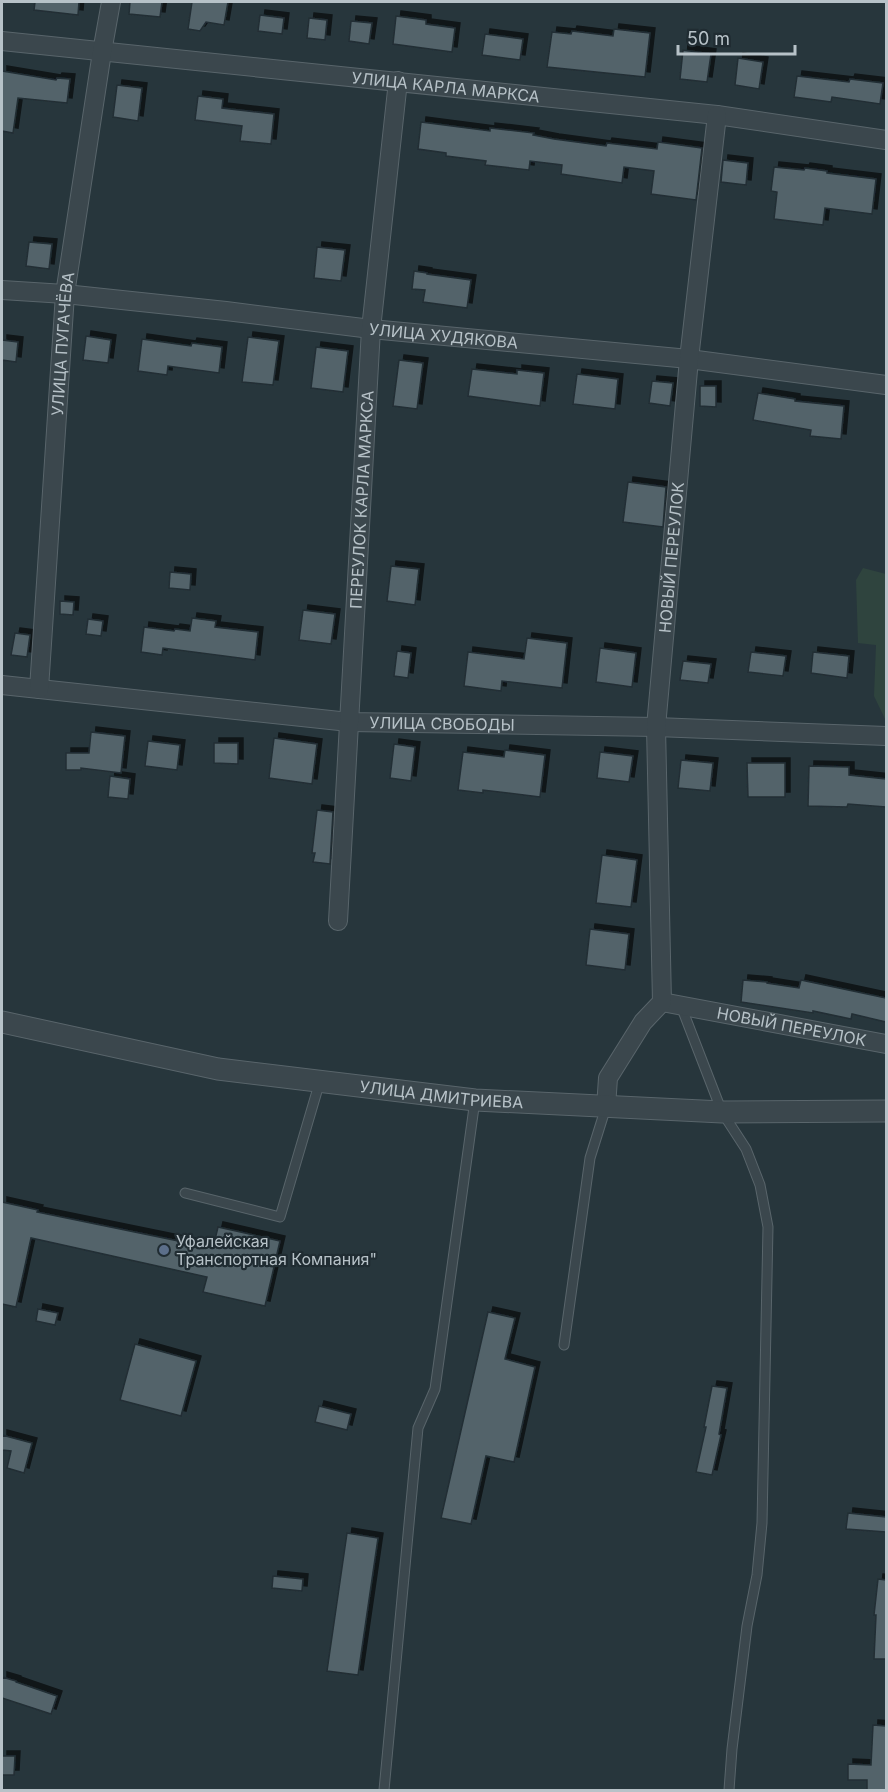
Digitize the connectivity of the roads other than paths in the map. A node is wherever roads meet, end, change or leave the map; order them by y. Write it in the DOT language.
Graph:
graph roads {
  1 [pos="111,2"];
  2 [pos="2,41"];
  3 [pos="102,52"];
  4 [pos="398,81"];
  5 [pos="717,115"];
  6 [pos="886,140"];
  7 [pos="2,290"];
  8 [pos="65,294"];
  9 [pos="371,329"];
  10 [pos="689,359"];
  11 [pos="886,385"];
  12 [pos="2,685"];
  13 [pos="39,689"];
  14 [pos="349,722"];
  15 [pos="656,728"];
  16 [pos="886,736"];
  17 [pos="338,921"];
  18 [pos="662,1002"];
  19 [pos="681,1006"];
  20 [pos="2,1022"];
  21 [pos="886,1044"];
  22 [pos="320,1081"];
  23 [pos="474,1100"];
  24 [pos="606,1107"];
  25 [pos="886,1111"];
  26 [pos="722,1112"];
  27 [pos="185,1193"];
  28 [pos="564,1345"];
  29 [pos="384,1791"];
  30 [pos="729,1791"];
  1 -- 3 [label="street, УЛИЦА ПУГАЧЁВА"];
  2 -- 3 [label="street, УЛИЦА КАРЛА МАРКСА"];
  3 -- 4 [label="street, УЛИЦА КАРЛА МАРКСА"];
  3 -- 8 [label="street, УЛИЦА ПУГАЧЁВА"];
  4 -- 5 [label="street, УЛИЦА КАРЛА МАРКСА"];
  4 -- 9 [label="street, ПЕРЕУЛОК КАРЛА МАРКСА"];
  5 -- 6 [label="street, УЛИЦА КАРЛА МАРКСА"];
  5 -- 10 [label="street, НОВЫЙ ПЕРЕУЛОК"];
  7 -- 8 [label="street, УЛИЦА ХУДЯКОВА"];
  8 -- 9 [label="street, УЛИЦА ХУДЯКОВА"];
  8 -- 13 [label="street, УЛИЦА ПУГАЧЁВА"];
  9 -- 10 [label="street, УЛИЦА ХУДЯКОВА"];
  9 -- 14 [label="street, ПЕРЕУЛОК КАРЛА МАРКСА"];
  10 -- 11 [label="street, УЛИЦА ХУДЯКОВА"];
  10 -- 15 [label="street, НОВЫЙ ПЕРЕУЛОК"];
  12 -- 13 [label="street, УЛИЦА СВОБОДЫ"];
  13 -- 14 [label="street, УЛИЦА СВОБОДЫ"];
  14 -- 15 [label="street, УЛИЦА СВОБОДЫ"];
  14 -- 17 [label="street, ПЕРЕУЛОК КАРЛА МАРКСА"];
  15 -- 16 [label="street, УЛИЦА СВОБОДЫ"];
  15 -- 18 [label="street, НОВЫЙ ПЕРЕУЛОК"];
  18 -- 19 [label="street, НОВЫЙ ПЕРЕУЛОК"];
  18 -- 24 [label="street"];
  19 -- 21 [label="street, НОВЫЙ ПЕРЕУЛОК"];
  19 -- 26 [label="lane"];
  20 -- 22 [label="street, УЛИЦА ДМИТРИЕВА"];
  22 -- 23 [label="street, УЛИЦА ДМИТРИЕВА"];
  22 -- 27 [label="lane"];
  23 -- 24 [label="street, УЛИЦА ДМИТРИЕВА"];
  23 -- 29 [label="lane"];
  24 -- 26 [label="street, УЛИЦА ДМИТРИЕВА"];
  24 -- 28 [label="lane"];
  25 -- 26 [label="street, УЛИЦА ДМИТРИЕВА"];
  26 -- 30 [label="lane"];
}
